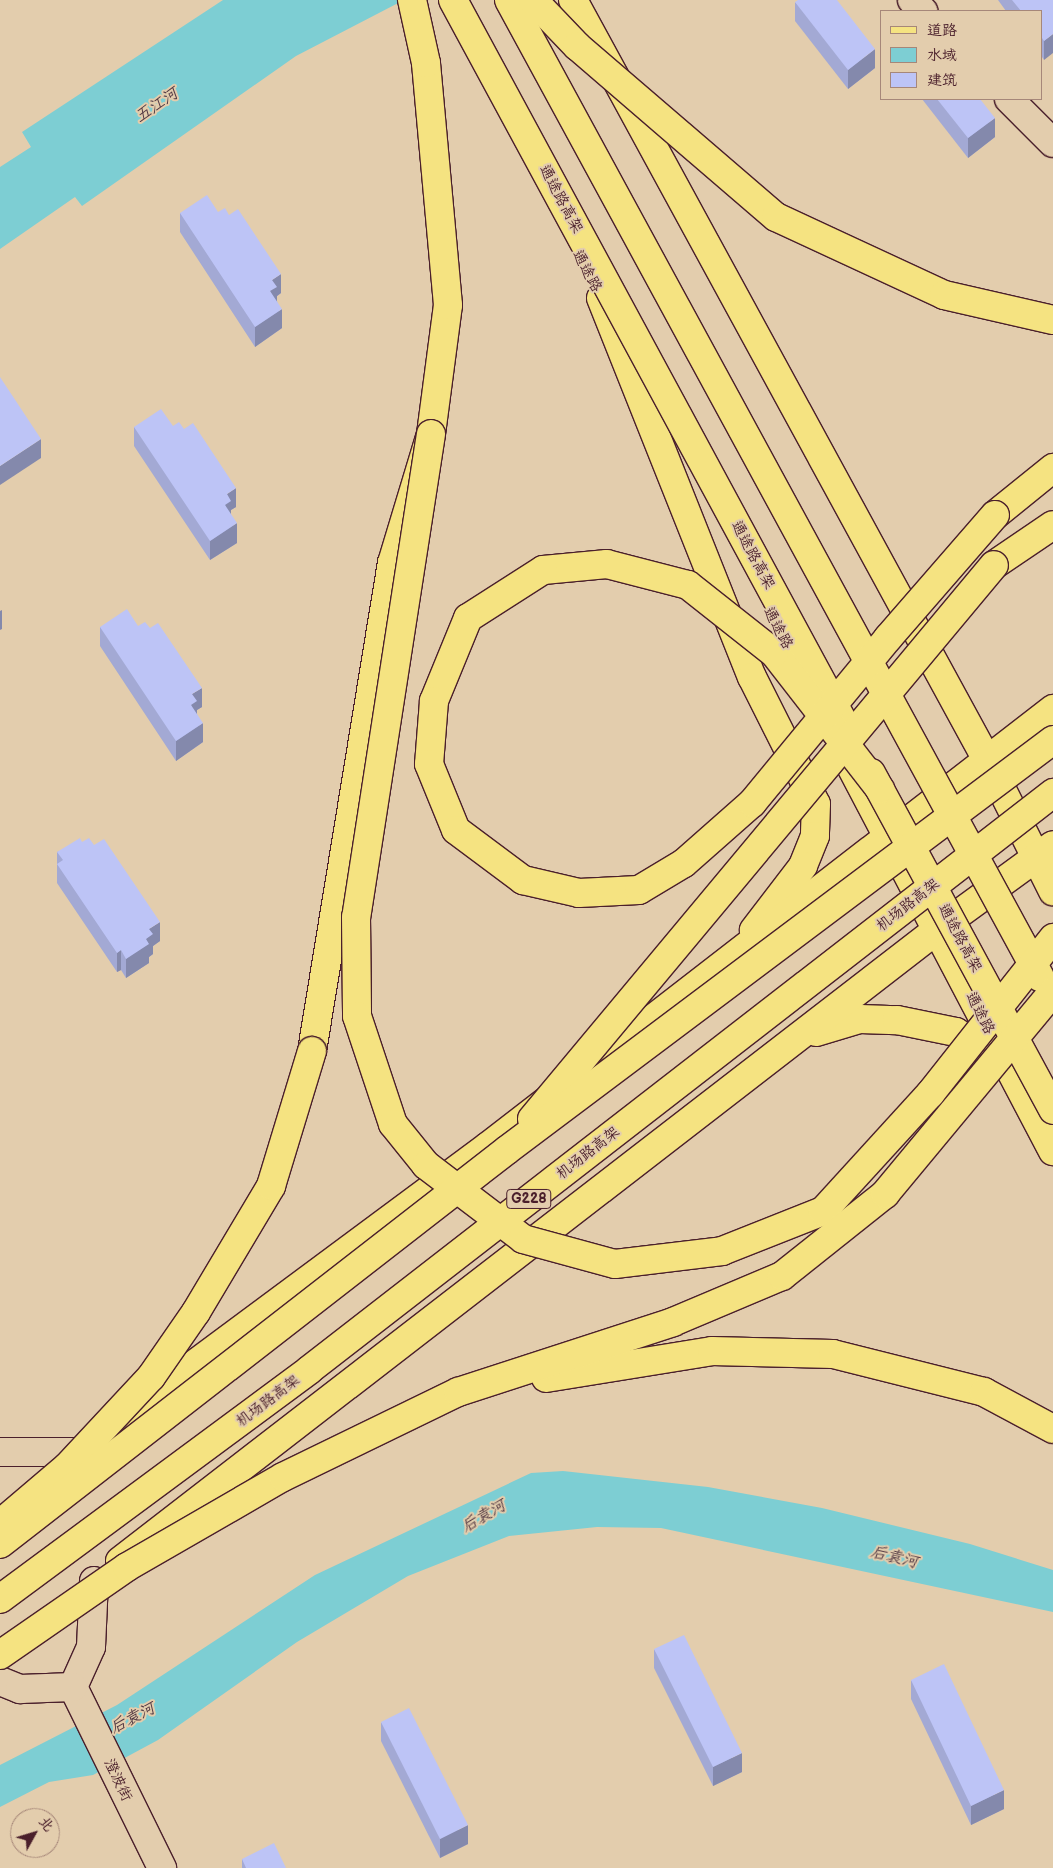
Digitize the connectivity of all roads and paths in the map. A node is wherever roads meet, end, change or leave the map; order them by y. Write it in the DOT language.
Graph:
graph roads {
  1 [pos="412,0"];
  2 [pos="445,0"];
  3 [pos="453,0"];
  4 [pos="509,0"];
  5 [pos="533,0"];
  6 [pos="573,0"];
  7 [pos="912,0"];
  8 [pos="922,10"];
  9 [pos="1010,100"];
  10 [pos="1053,143"];
  11 [pos="601,298"];
  12 [pos="1053,320"];
  13 [pos="430,434"];
  14 [pos="1053,468"];
  15 [pos="1053,525"];
  16 [pos="1053,709"];
  17 [pos="1053,740"];
  18 [pos="987,760"];
  19 [pos="880,789"];
  20 [pos="1053,793"];
  21 [pos="889,837"];
  22 [pos="1045,851"];
  23 [pos="1053,891"];
  24 [pos="938,929"];
  25 [pos="1053,938"];
  26 [pos="729,963"];
  27 [pos="1053,992"];
  28 [pos="1053,1000"];
  29 [pos="803,1036"];
  30 [pos="1006,1064"];
  31 [pos="1053,1110"];
  32 [pos="507,1150"];
  33 [pos="1053,1151"];
  34 [pos="458,1392"];
  35 [pos="1053,1429"];
  36 [pos="0,1452"];
  37 [pos="76,1452"];
  38 [pos="0,1507"];
  39 [pos="0,1524"];
  40 [pos="0,1544"];
  41 [pos="94,1581"];
  42 [pos="0,1599"];
  43 [pos="0,1645"];
  44 [pos="0,1655"];
  45 [pos="0,1681"];
  46 [pos="74,1690"];
  47 [pos="162,1868"];
  1 -- 13 [label="main road"];
  2 -- 11 [label="main road, 通途路"];
  3 -- 19 [label="main road, 通途路高架, bridge"];
  4 -- 28 [label="main road, bridge"];
  5 -- 12 [label="main road, bridge"];
  6 -- 18 [label="main road"];
  7 -- 8 [label="street"];
  9 -- 10 [label="street"];
  11 -- 21 [label="main road, 通途路"];
  11 -- 26 [label="main road"];
  13 -- 25 [label="main road, bridge"];
  13 -- 39 [label="main road, bridge"];
  14 -- 19 [label="main road, bridge"];
  15 -- 32 [label="main road, bridge"];
  16 -- 18 [label="main road"];
  17 -- 32 [label="main road, bridge"];
  18 -- 21 [label="main road"];
  18 -- 22 [label="main road"];
  19 -- 31 [label="main road, 通途路高架, bridge"];
  20 -- 42 [label="main road, 机场路高架 / G228, bridge"];
  21 -- 24 [label="main road, 通途路"];
  21 -- 26 [label="main road"];
  22 -- 23 [label="main road"];
  22 -- 24 [label="main road"];
  24 -- 29 [label="main road"];
  24 -- 30 [label="main road, 通途路"];
  26 -- 37 [label="main road"];
  27 -- 34 [label="main road, bridge"];
  29 -- 30 [label="main road"];
  29 -- 41 [label="main road"];
  30 -- 33 [label="main road, 通途路"];
  32 -- 40 [label="main road, bridge"];
  34 -- 35 [label="main road, bridge"];
  34 -- 44 [label="main road, bridge"];
  36 -- 37 [label="street"];
  37 -- 38 [label="main road"];
  41 -- 43 [label="main road"];
  41 -- 46 [label="street"];
  45 -- 46 [label="street"];
  46 -- 47 [label="street, 澄波街"];
}
